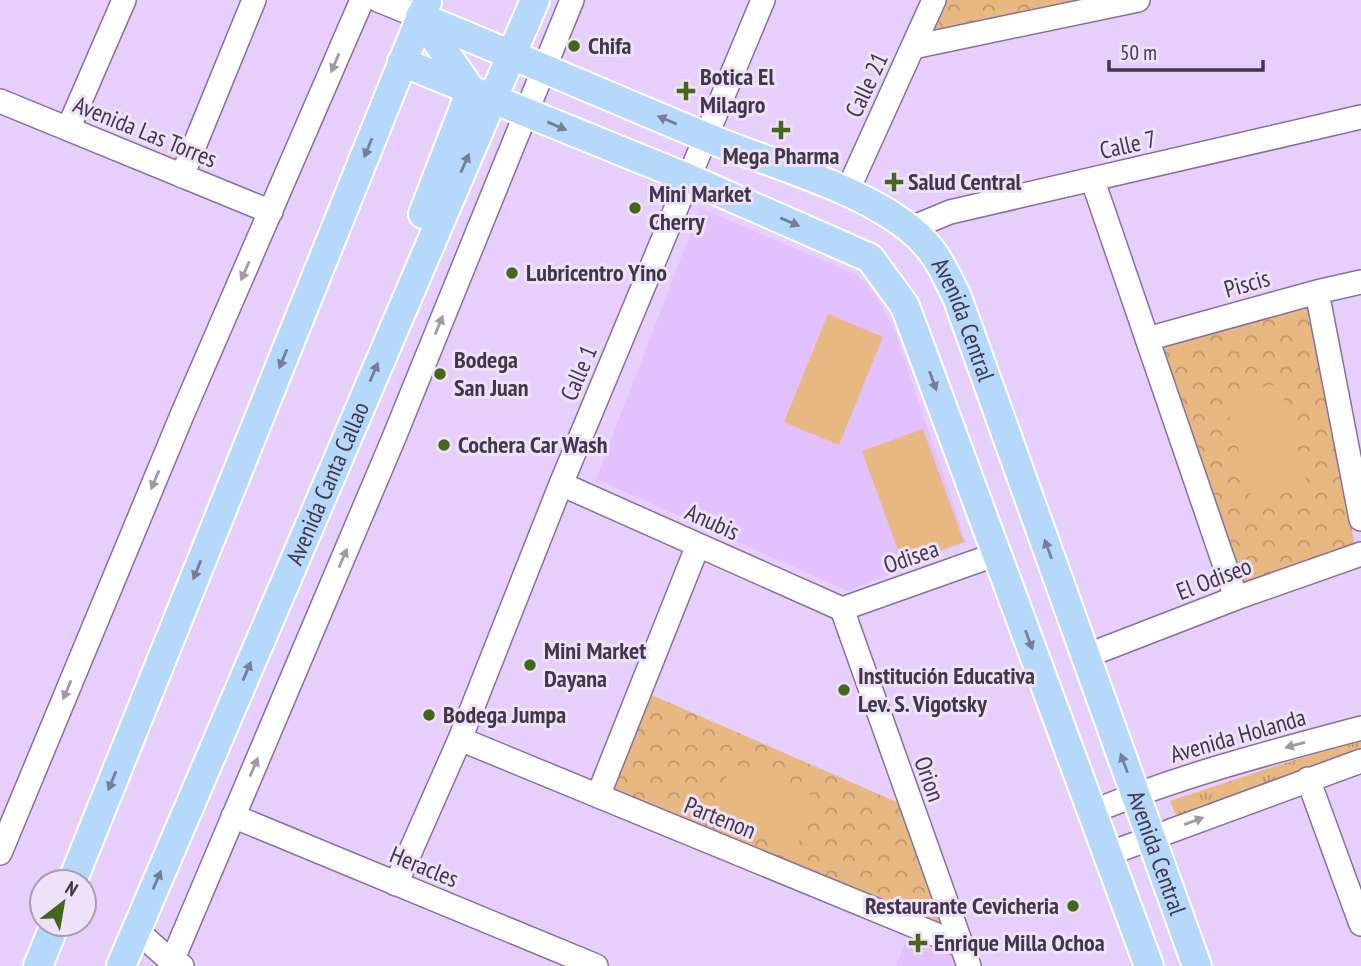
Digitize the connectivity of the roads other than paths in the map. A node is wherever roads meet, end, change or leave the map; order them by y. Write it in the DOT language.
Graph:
graph roads {
  1 [pos="124,0"];
  2 [pos="254,0"];
  3 [pos="362,0"];
  4 [pos="378,0"];
  5 [pos="535,0"];
  6 [pos="572,0"];
  7 [pos="763,0"];
  8 [pos="934,0"];
  9 [pos="1138,0"];
  10 [pos="424,9"];
  11 [pos="914,47"];
  12 [pos="513,55"];
  13 [pos="402,62"];
  14 [pos="544,67"];
  15 [pos="482,95"];
  16 [pos="0,101"];
  17 [pos="525,112"];
  18 [pos="1361,117"];
  19 [pos="68,129"];
  20 [pos="706,137"];
  21 [pos="182,176"];
  22 [pos="690,179"];
  23 [pos="1093,181"];
  24 [pos="846,192"];
  25 [pos="271,212"];
  26 [pos="909,229"];
  27 [pos="1361,282"];
  28 [pos="1317,292"];
  29 [pos="1147,339"];
  30 [pos="561,484"];
  31 [pos="1361,519"];
  32 [pos="698,545"];
  33 [pos="997,554"];
  34 [pos="1361,554"];
  35 [pos="1236,598"];
  36 [pos="842,609"];
  37 [pos="1086,656"];
  38 [pos="1361,728"];
  39 [pos="460,739"];
  40 [pos="1361,761"];
  41 [pos="1308,779"];
  42 [pos="1135,794"];
  43 [pos="598,796"];
  44 [pos="1092,812"];
  45 [pos="233,817"];
  46 [pos="1151,836"];
  47 [pos="0,853"];
  48 [pos="1108,854"];
  49 [pos="78,868"];
  50 [pos="396,884"];
  51 [pos="1361,924"];
  52 [pos="136,930"];
  53 [pos="49,938"];
  54 [pos="965,955"];
  55 [pos="175,965"];
  56 [pos="38,966"];
  57 [pos="121,966"];
  58 [pos="596,966"];
  59 [pos="1149,966"];
  60 [pos="1197,966"];
  1 -- 19 [label="street"];
  2 -- 21 [label="street"];
  3 -- 25 [label="street, one-way"];
  4 -- 10 [label="street, Avenida Central"];
  5 -- 12 [label="main road, Avenida Canta Callao"];
  6 -- 14 [label="street, Avenida Canta Callao"];
  7 -- 20 [label="street, Calle 1"];
  8 -- 11 [label="street, Calle 21"];
  9 -- 11 [label="street"];
  10 -- 12 [label="main road, Avenida Central"];
  10 -- 13 [label="main road"];
  10 -- 15 [label="main road"];
  11 -- 24 [label="street, Calle 21"];
  12 -- 14 [label="main road, Avenida Central"];
  12 -- 15 [label="main road, Avenida Canta Callao"];
  13 -- 15 [label="main road, Avenida Central"];
  13 -- 49 [label="main road, one-way"];
  14 -- 17 [label="street, Avenida Canta Callao"];
  20 -- 14 [label="main road, Avenida Central, one-way"];
  15 -- 17 [label="main road, Avenida Central"];
  52 -- 15 [label="main road, Avenida Canta Callao, one-way"];
  16 -- 19 [label="street, Avenida Las Torres"];
  17 -- 22 [label="main road, Avenida Central, one-way"];
  45 -- 17 [label="street, Avenida Canta Callao, one-way"];
  18 -- 23 [label="street, Calle 7"];
  19 -- 21 [label="street, Avenida Las Torres"];
  20 -- 22 [label="street, Calle 1"];
  20 -- 24 [label="main road, Avenida Central"];
  21 -- 25 [label="street, Avenida Las Torres"];
  22 -- 30 [label="street, Calle 1"];
  22 -- 33 [label="main road, Avenida Central, one-way"];
  23 -- 26 [label="street, Calle 7"];
  23 -- 29 [label="street"];
  24 -- 26 [label="main road, Avenida Central"];
  25 -- 47 [label="street, one-way"];
  37 -- 26 [label="main road, Avenida Central, one-way"];
  27 -- 28 [label="street, Piscis"];
  28 -- 29 [label="street, Piscis"];
  28 -- 31 [label="street"];
  29 -- 35 [label="street"];
  30 -- 32 [label="street, Anubis"];
  30 -- 39 [label="street, Calle 1"];
  32 -- 36 [label="street, Anubis"];
  32 -- 43 [label="street"];
  33 -- 36 [label="street, Odisea"];
  33 -- 44 [label="main road, Avenida Central, one-way"];
  34 -- 35 [label="street, El Odiseo"];
  35 -- 37 [label="street, El Odiseo"];
  36 -- 54 [label="street, Orion"];
  42 -- 37 [label="main road, Avenida Central, one-way"];
  38 -- 42 [label="street, Avenida Holanda, one-way"];
  39 -- 43 [label="street, Partenon"];
  39 -- 50 [label="street, Calle 1"];
  40 -- 41 [label="street"];
  46 -- 41 [label="street, one-way"];
  41 -- 51 [label="street"];
  42 -- 44 [label="street, Avenida Holanda"];
  42 -- 46 [label="main road, Avenida Central"];
  43 -- 54 [label="street, Partenon"];
  44 -- 48 [label="main road, Avenida Central"];
  45 -- 50 [label="street, Heracles"];
  45 -- 55 [label="street, Avenida Canta Callao"];
  46 -- 48 [label="street"];
  46 -- 60 [label="main road, Avenida Central"];
  48 -- 59 [label="main road, Avenida Central"];
  50 -- 58 [label="street, Heracles"];
  52 -- 55 [label="street"];
  52 -- 57 [label="main road, Avenida Canta Callao"];
  53 -- 56 [label="main road"];
}
